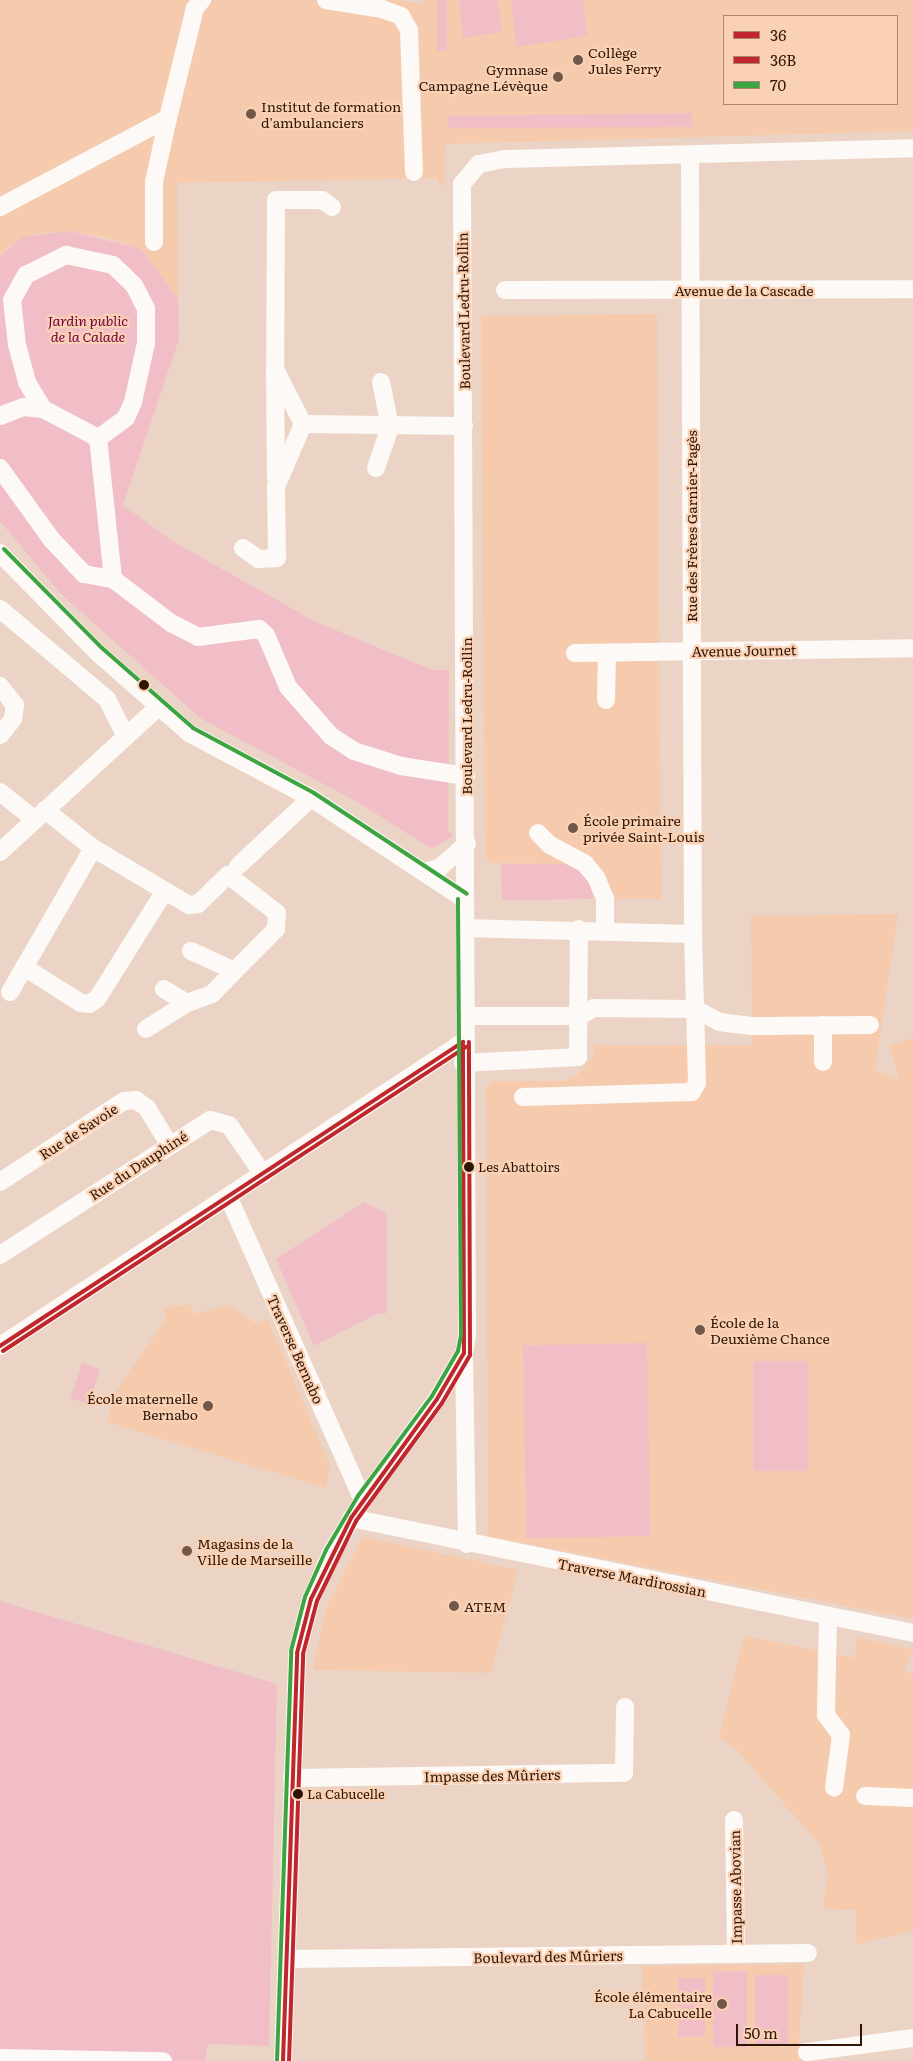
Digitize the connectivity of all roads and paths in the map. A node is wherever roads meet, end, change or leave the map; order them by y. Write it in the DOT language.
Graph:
graph roads {
  1 [pos="202,0"];
  2 [pos="326,0"];
  3 [pos="168,118"];
  4 [pos="913,148"];
  5 [pos="690,155"];
  6 [pos="414,172"];
  7 [pos="0,207"];
  8 [pos="332,207"];
  9 [pos="154,242"];
  10 [pos="690,289"];
  11 [pos="505,290"];
  12 [pos="913,290"];
  13 [pos="275,369"];
  14 [pos="381,382"];
  15 [pos="43,409"];
  16 [pos="0,416"];
  17 [pos="303,424"];
  18 [pos="464,426"];
  19 [pos="390,427"];
  20 [pos="98,438"];
  21 [pos="0,468"];
  22 [pos="376,468"];
  23 [pos="276,486"];
  24 [pos="243,548"];
  25 [pos="0,552"];
  26 [pos="113,579"];
  27 [pos="0,609"];
  28 [pos="913,648"];
  29 [pos="692,651"];
  30 [pos="575,653"];
  31 [pos="607,653"];
  32 [pos="0,686"];
  33 [pos="606,700"];
  34 [pos="157,708"];
  35 [pos="0,735"];
  36 [pos="126,737"];
  37 [pos="466,776"];
  38 [pos="0,792"];
  39 [pos="311,798"];
  40 [pos="39,815"];
  41 [pos="538,833"];
  42 [pos="467,844"];
  43 [pos="93,848"];
  44 [pos="0,852"];
  45 [pos="233,870"];
  46 [pos="424,872"];
  47 [pos="164,892"];
  48 [pos="464,899"];
  49 [pos="465,928"];
  50 [pos="579,929"];
  51 [pos="605,932"];
  52 [pos="693,934"];
  53 [pos="191,951"];
  54 [pos="24,967"];
  55 [pos="235,971"];
  56 [pos="164,989"];
  57 [pos="10,992"];
  58 [pos="187,1003"];
  59 [pos="695,1009"];
  60 [pos="465,1016"];
  61 [pos="580,1016"];
  62 [pos="823,1025"];
  63 [pos="870,1025"];
  64 [pos="146,1029"];
  65 [pos="463,1042"];
  66 [pos="823,1062"];
  67 [pos="464,1063"];
  68 [pos="523,1097"];
  69 [pos="169,1144"];
  70 [pos="263,1174"];
  71 [pos="0,1182"];
  72 [pos="229,1198"];
  73 [pos="0,1255"];
  74 [pos="0,1346"];
  75 [pos="464,1353"];
  76 [pos="363,1500"];
  77 [pos="351,1518"];
  78 [pos="467,1544"];
  79 [pos="828,1617"];
  80 [pos="913,1633"];
  81 [pos="625,1707"];
  82 [pos="292,1778"];
  83 [pos="834,1788"];
  84 [pos="865,1796"];
  85 [pos="913,1798"];
  86 [pos="734,1820"];
  87 [pos="808,1953"];
  88 [pos="736,1954"];
  89 [pos="289,1959"];
  90 [pos="913,2038"];
  91 [pos="807,2052"];
  92 [pos="0,2058"];
  93 [pos="163,2061"];
  94 [pos="283,2061"];
  1 -- 3 [label="street"];
  2 -- 6 [label="street"];
  3 -- 7 [label="street"];
  3 -- 9 [label="street"];
  4 -- 5 [label="street, Boulevard Ledru-Rollin"];
  5 -- 10 [label="street, Rue des Frères Garnier-Pagès"];
  5 -- 18 [label="street, Boulevard Ledru-Rollin"];
  8 -- 13 [label="street"];
  10 -- 11 [label="street, Avenue de la Cascade"];
  10 -- 12 [label="street, Avenue de la Cascade"];
  10 -- 29 [label="street, Rue des Frères Garnier-Pagès"];
  13 -- 17 [label="street"];
  13 -- 23 [label="street"];
  14 -- 19 [label="street"];
  15 -- 16 [label="street"];
  15 -- 20 [label="street"];
  15 -- 20 [label="street"];
  17 -- 19 [label="street"];
  17 -- 23 [label="street"];
  18 -- 19 [label="street"];
  18 -- 37 [label="street, Boulevard Ledru-Rollin"];
  19 -- 22 [label="street"];
  20 -- 26 [label="street"];
  21 -- 26 [label="street"];
  23 -- 24 [label="street"];
  25 -- 34 [label="street"];
  26 -- 37 [label="street"];
  27 -- 36 [label="street"];
  28 -- 29 [label="street, Avenue Journet"];
  29 -- 31 [label="street, Avenue Journet"];
  29 -- 52 [label="street, Rue des Frères Garnier-Pagès"];
  30 -- 31 [label="street, Avenue Journet"];
  31 -- 33 [label="street"];
  32 -- 35 [label="street"];
  34 -- 36 [label="street"];
  34 -- 39 [label="street"];
  36 -- 40 [label="street"];
  37 -- 42 [label="street, Boulevard Ledru-Rollin"];
  38 -- 40 [label="street"];
  39 -- 45 [label="street"];
  39 -- 46 [label="street"];
  40 -- 43 [label="street"];
  40 -- 44 [label="street"];
  41 -- 51 [label="street"];
  42 -- 46 [label="street"];
  42 -- 48 [label="street, Boulevard Ledru-Rollin"];
  43 -- 47 [label="street"];
  43 -- 54 [label="street"];
  45 -- 47 [label="street"];
  45 -- 55 [label="street"];
  46 -- 48 [label="street"];
  47 -- 54 [label="street"];
  48 -- 49 [label="street, Boulevard Ledru-Rollin"];
  49 -- 50 [label="street"];
  49 -- 60 [label="street, Boulevard Ledru-Rollin"];
  50 -- 51 [label="street"];
  50 -- 61 [label="street"];
  51 -- 52 [label="street"];
  52 -- 59 [label="street, Rue des Frères Garnier-Pagès"];
  53 -- 55 [label="street"];
  54 -- 57 [label="street"];
  55 -- 58 [label="street"];
  56 -- 58 [label="street"];
  58 -- 64 [label="street"];
  59 -- 61 [label="street"];
  59 -- 62 [label="street"];
  59 -- 68 [label="street, Rue des Frères Garnier-Pagès"];
  60 -- 61 [label="street"];
  60 -- 65 [label="street, Boulevard Ledru-Rollin"];
  61 -- 67 [label="street"];
  62 -- 63 [label="street"];
  62 -- 66 [label="street"];
  65 -- 67 [label="street, Boulevard Ledru-Rollin"];
  65 -- 70 [label="street"];
  67 -- 75 [label="street, Boulevard Ledru-Rollin"];
  69 -- 70 [label="street, Rue du Dauphiné"];
  69 -- 71 [label="street, Rue de Savoie"];
  69 -- 73 [label="street, Rue du Dauphiné"];
  70 -- 72 [label="street"];
  72 -- 74 [label="street"];
  72 -- 76 [label="street, Traverse Bernabo"];
  75 -- 76 [label="street"];
  75 -- 78 [label="street, Boulevard Ledru-Rollin"];
  76 -- 77 [label="street"];
  77 -- 78 [label="street, Traverse Mardirossian"];
  77 -- 82 [label="street"];
  78 -- 79 [label="street, Traverse Mardirossian"];
  79 -- 80 [label="street, Traverse Mardirossian"];
  79 -- 83 [label="street"];
  81 -- 82 [label="street, Impasse des Mûriers"];
  82 -- 89 [label="street"];
  84 -- 85 [label="street"];
  86 -- 88 [label="street, Impasse Abovian"];
  87 -- 88 [label="street, Boulevard des Mûriers"];
  88 -- 89 [label="street, Boulevard des Mûriers"];
  89 -- 94 [label="street"];
  90 -- 91 [label="street"];
  92 -- 93 [label="street"];
}
